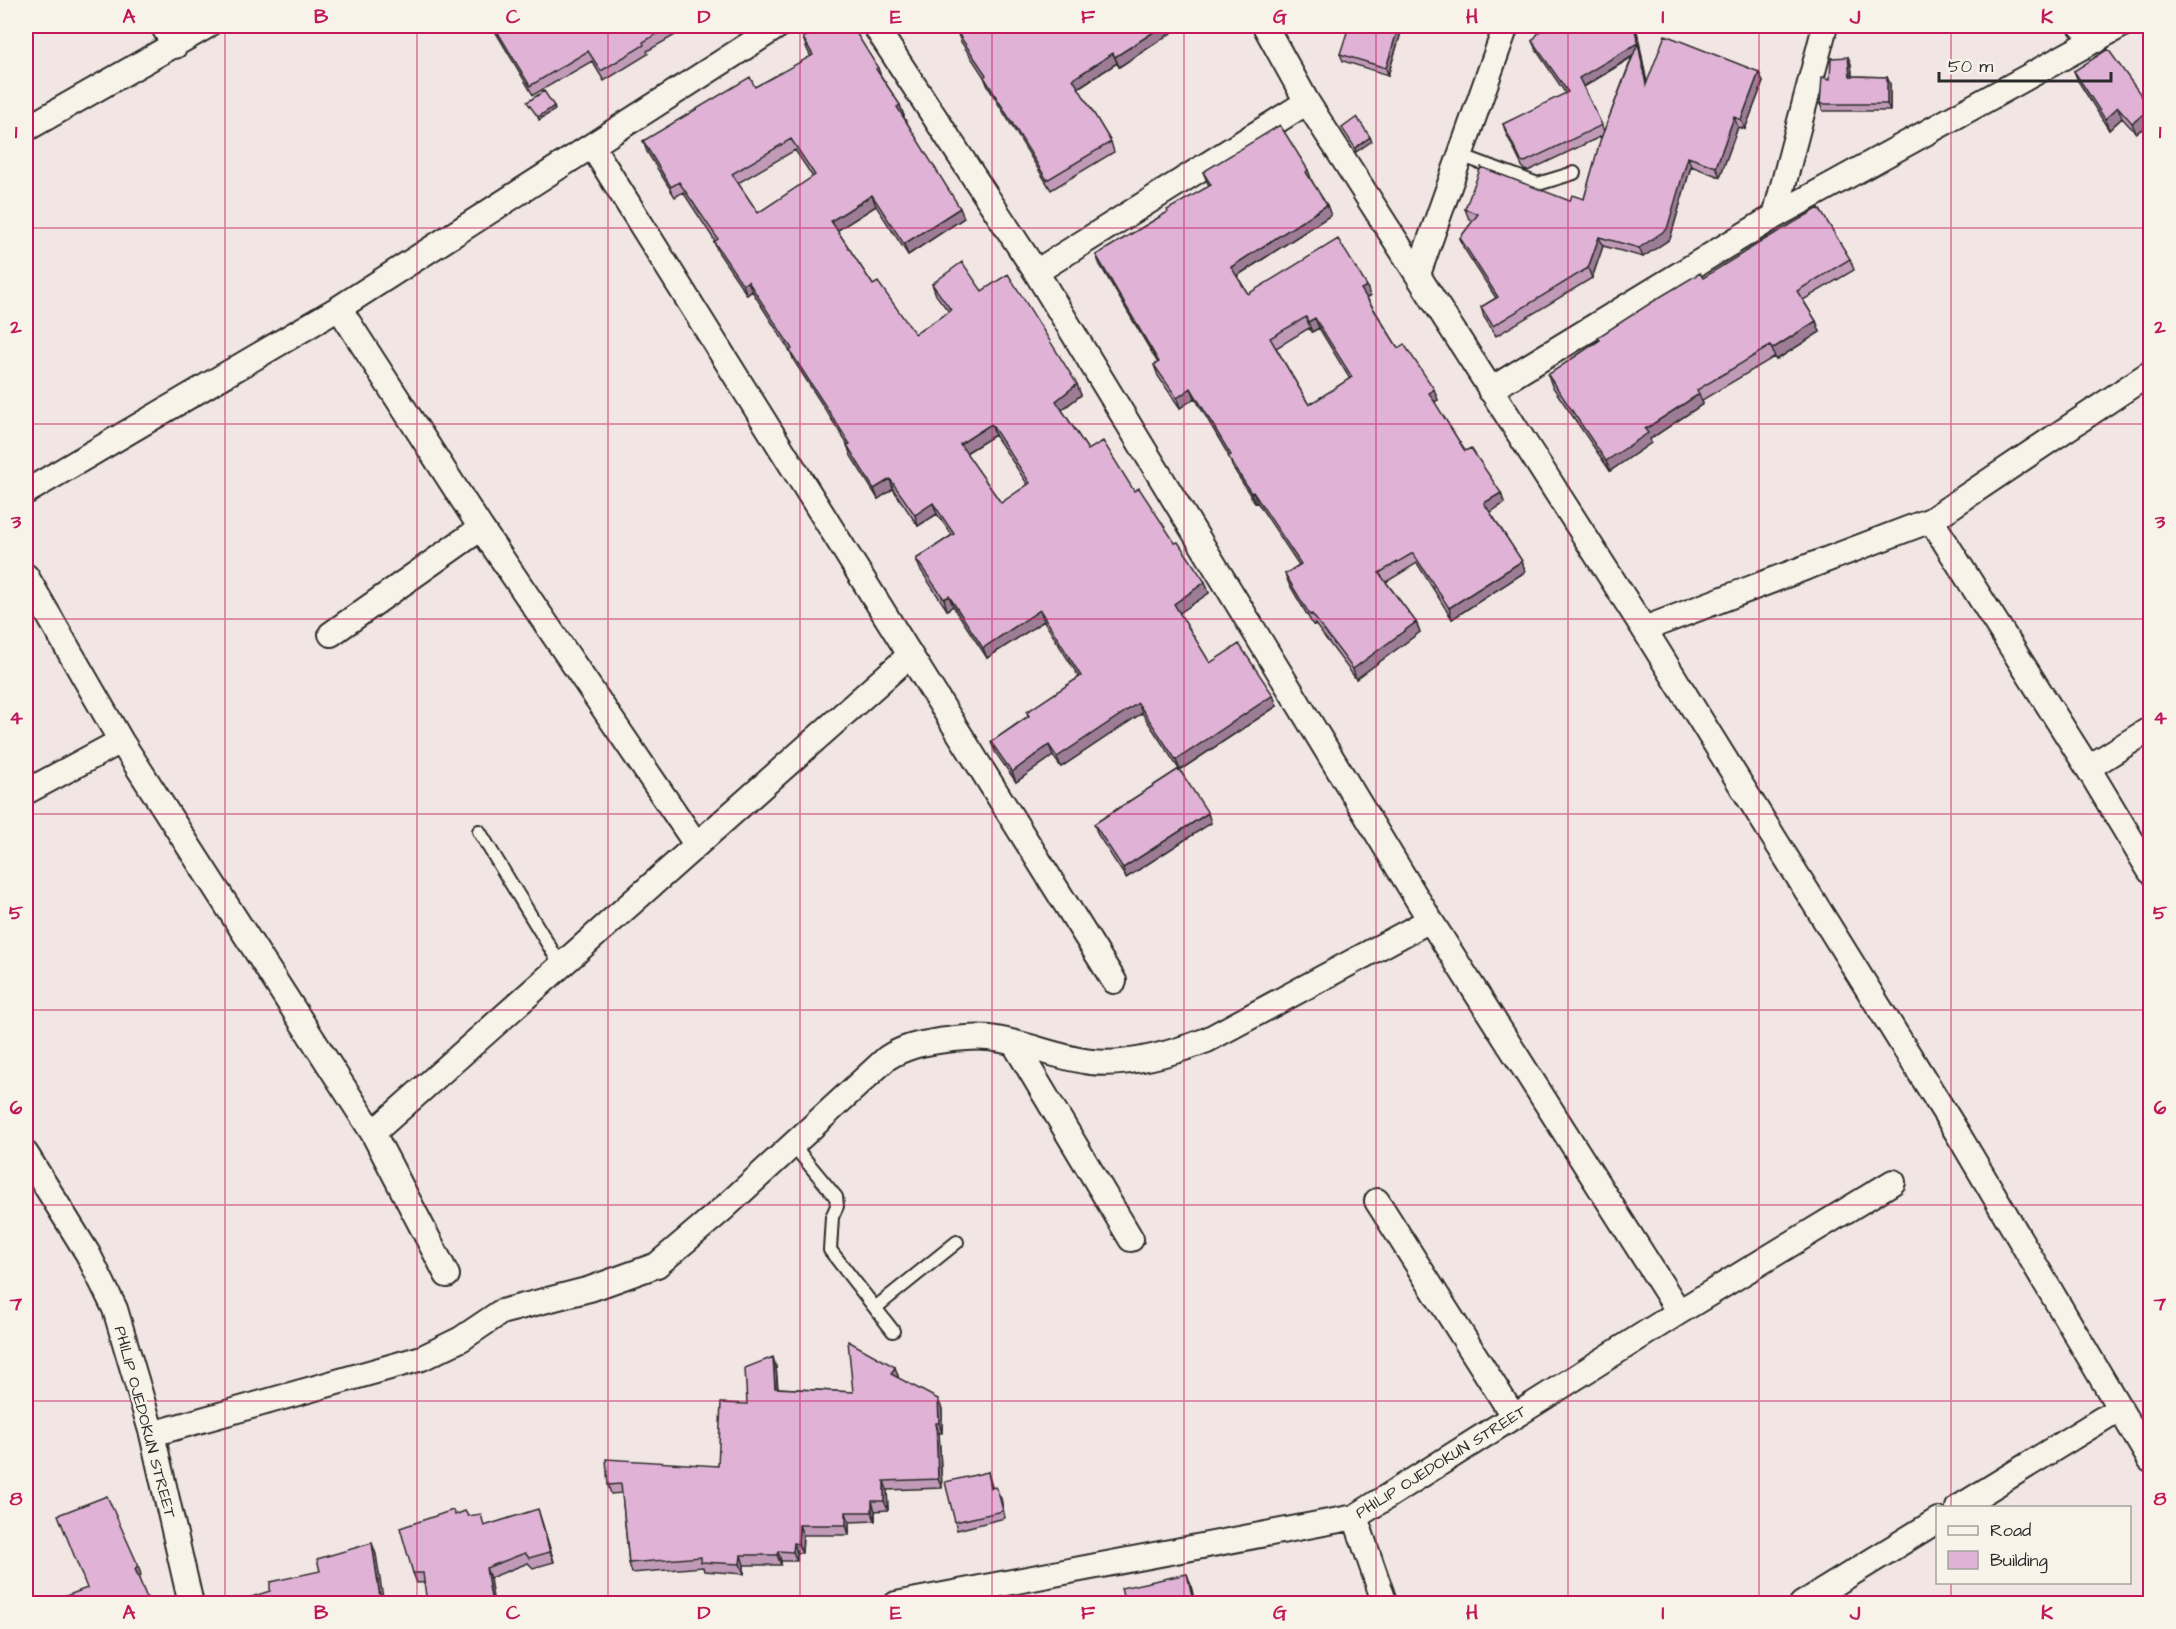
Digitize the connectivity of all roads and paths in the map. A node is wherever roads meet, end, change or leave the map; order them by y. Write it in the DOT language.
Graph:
graph roads {
  1 [pos="207,26"];
  2 [pos="778,26"];
  3 [pos="875,26"];
  4 [pos="1265,26"];
  5 [pos="1506,26"];
  6 [pos="1825,26"];
  7 [pos="2120,26"];
  8 [pos="2089,33"];
  9 [pos="169,36"];
  10 [pos="1307,102"];
  11 [pos="26,129"];
  12 [pos="592,146"];
  13 [pos="1460,155"];
  14 [pos="1574,173"];
  15 [pos="1775,216"];
  16 [pos="1036,272"];
  17 [pos="1418,274"];
  18 [pos="339,308"];
  19 [pos="2151,373"];
  20 [pos="1490,390"];
  21 [pos="26,492"];
  22 [pos="1931,520"];
  23 [pos="481,528"];
  24 [pos="26,576"];
  25 [pos="1644,629"];
  26 [pos="331,634"];
  27 [pos="909,656"];
  28 [pos="2151,729"];
  29 [pos="122,741"];
  30 [pos="2088,768"];
  31 [pos="26,792"];
  32 [pos="479,831"];
  33 [pos="696,844"];
  34 [pos="2151,871"];
  35 [pos="1430,920"];
  36 [pos="562,967"];
  37 [pos="1114,981"];
  38 [pos="1014,1043"];
  39 [pos="373,1133"];
  40 [pos="793,1145"];
  41 [pos="26,1154"];
  42 [pos="1893,1182"];
  43 [pos="1377,1202"];
  44 [pos="1131,1239"];
  45 [pos="957,1242"];
  46 [pos="447,1275"];
  47 [pos="875,1308"];
  48 [pos="1679,1312"];
  49 [pos="893,1331"];
  50 [pos="2120,1408"];
  51 [pos="1514,1417"];
  52 [pos="152,1434"];
  53 [pos="2151,1460"];
  54 [pos="1961,1506"];
  55 [pos="1354,1517"];
  56 [pos="1936,1521"];
  57 [pos="191,1604"];
  58 [pos="896,1604"];
  59 [pos="1385,1604"];
  60 [pos="1802,1604"];
  1 -- 9 [label="street"];
  2 -- 12 [label="street"];
  3 -- 16 [label="street"];
  4 -- 10 [label="street"];
  5 -- 13 [label="street"];
  6 -- 15 [label="street"];
  7 -- 8 [label="street"];
  8 -- 15 [label="street"];
  9 -- 11 [label="street"];
  10 -- 16 [label="street"];
  10 -- 17 [label="street"];
  12 -- 18 [label="street"];
  12 -- 27 [label="street"];
  13 -- 14 [label="lane"];
  13 -- 17 [label="street"];
  15 -- 20 [label="street"];
  16 -- 35 [label="street"];
  17 -- 20 [label="street"];
  18 -- 21 [label="street"];
  18 -- 23 [label="street"];
  19 -- 22 [label="street"];
  20 -- 25 [label="street"];
  22 -- 25 [label="street"];
  22 -- 30 [label="street"];
  23 -- 26 [label="street"];
  23 -- 33 [label="street"];
  24 -- 29 [label="street"];
  25 -- 50 [label="street"];
  27 -- 33 [label="street"];
  27 -- 37 [label="street"];
  28 -- 30 [label="street"];
  29 -- 31 [label="street"];
  29 -- 39 [label="street"];
  30 -- 34 [label="street"];
  32 -- 36 [label="lane"];
  33 -- 36 [label="street"];
  35 -- 38 [label="street"];
  35 -- 48 [label="street"];
  36 -- 39 [label="street"];
  38 -- 40 [label="street"];
  38 -- 44 [label="street"];
  39 -- 46 [label="street"];
  40 -- 47 [label="lane"];
  40 -- 52 [label="street"];
  41 -- 52 [label="street, PHILIP OJEDOKUN STREET"];
  42 -- 48 [label="street, PHILIP OJEDOKUN STREET"];
  43 -- 51 [label="street"];
  45 -- 47 [label="lane"];
  47 -- 49 [label="lane"];
  48 -- 51 [label="street, PHILIP OJEDOKUN STREET"];
  50 -- 53 [label="street"];
  50 -- 54 [label="street"];
  51 -- 55 [label="street, PHILIP OJEDOKUN STREET"];
  52 -- 57 [label="street, PHILIP OJEDOKUN STREET"];
  55 -- 58 [label="street, PHILIP OJEDOKUN STREET"];
  55 -- 59 [label="street"];
  56 -- 60 [label="street"];
}
